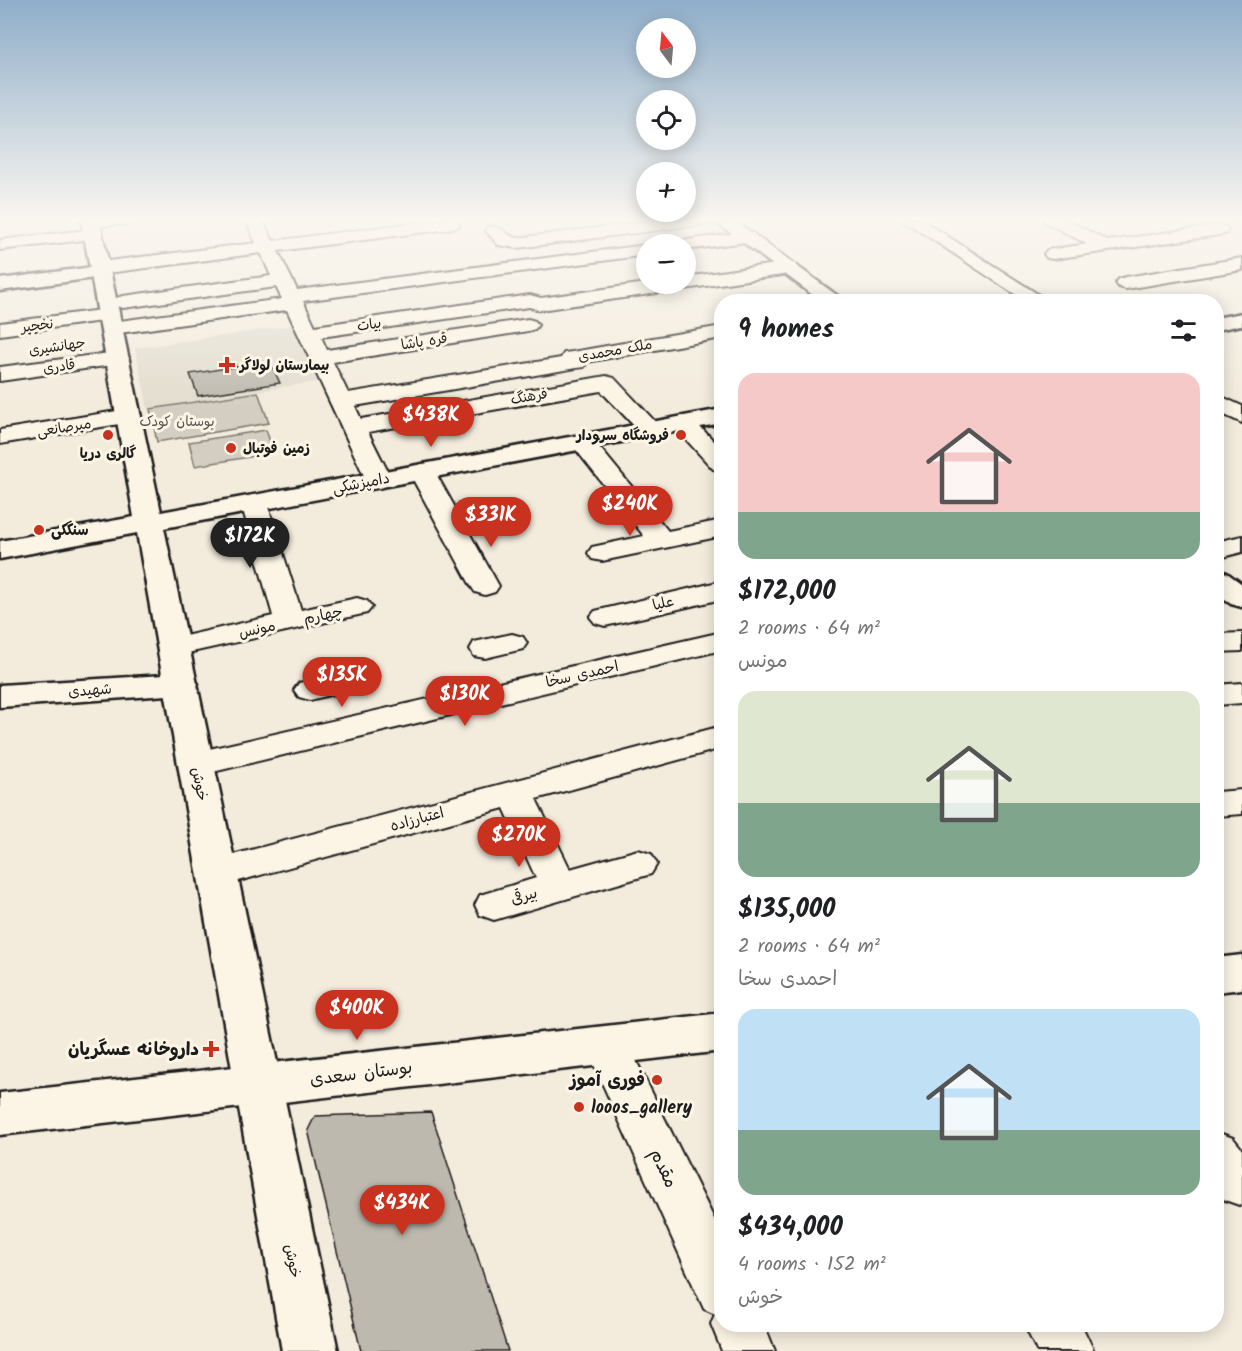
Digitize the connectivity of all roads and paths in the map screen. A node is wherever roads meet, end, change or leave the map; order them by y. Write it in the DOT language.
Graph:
graph roads {
  1 [pos="104,281"];
  2 [pos="213,281"];
  3 [pos="213,281"];
  4 [pos="285,281"];
  5 [pos="807,281"];
  6 [pos="1008,281"];
  7 [pos="1138,281"];
  8 [pos="1126,283"];
  9 [pos="636,290"];
  10 [pos="825,294"];
  11 [pos="1028,294"];
  12 [pos="1242,319"];
  13 [pos="1224,322"];
  14 [pos="528,325"];
  15 [pos="115,328"];
  16 [pos="0,329"];
  17 [pos="308,333"];
  18 [pos="714,334"];
  19 [pos="696,337"];
  20 [pos="714,353"];
  21 [pos="0,354"];
  22 [pos="320,358"];
  23 [pos="0,374"];
  24 [pos="341,401"];
  25 [pos="1224,406"];
  26 [pos="129,416"];
  27 [pos="1242,416"];
  28 [pos="714,417"];
  29 [pos="683,423"];
  30 [pos="1242,424"];
  31 [pos="354,427"];
  32 [pos="1224,428"];
  33 [pos="650,429"];
  34 [pos="0,437"];
  35 [pos="582,442"];
  36 [pos="714,456"];
  37 [pos="422,472"];
  38 [pos="379,480"];
  39 [pos="254,503"];
  40 [pos="150,523"];
  41 [pos="714,530"];
  42 [pos="662,541"];
  43 [pos="1242,544"];
  44 [pos="1224,549"];
  45 [pos="0,550"];
  46 [pos="602,553"];
  47 [pos="1224,585"];
  48 [pos="485,586"];
  49 [pos="714,592"];
  50 [pos="1242,598"];
  51 [pos="357,607"];
  52 [pos="605,617"];
  53 [pos="290,622"];
  54 [pos="1242,642"];
  55 [pos="714,643"];
  56 [pos="1224,643"];
  57 [pos="174,647"];
  58 [pos="363,677"];
  59 [pos="181,684"];
  60 [pos="310,690"];
  61 [pos="1242,693"];
  62 [pos="1224,694"];
  63 [pos="0,696"];
  64 [pos="714,739"];
  65 [pos="196,764"];
  66 [pos="515,793"];
  67 [pos="1242,802"];
  68 [pos="1224,803"];
  69 [pos="638,864"];
  70 [pos="217,873"];
  71 [pos="559,886"];
  72 [pos="494,905"];
  73 [pos="1242,972"];
  74 [pos="1224,974"];
  75 [pos="714,1033"];
  76 [pos="607,1045"];
  77 [pos="258,1084"];
  78 [pos="0,1114"];
  79 [pos="1224,1163"];
  80 [pos="1242,1185"];
  81 [pos="714,1275"];
  82 [pos="741,1332"];
  83 [pos="1055,1332"];
  84 [pos="307,1350"];
  85 [pos="749,1351"];
  86 [pos="1068,1351"];
  1 -- 15 [label="main road, خوش"];
  2 -- 15 [label="street"];
  3 -- 15 [label="street"];
  4 -- 17 [label="street"];
  5 -- 10 [label="main road"];
  6 -- 11 [label="street"];
  7 -- 8 [label="street"];
  9 -- 17 [label="street, بیات"];
  12 -- 13 [label="main road"];
  14 -- 22 [label="street, قره پاشا"];
  15 -- 16 [label="street, نخجیر"];
  15 -- 21 [label="street, جهانشیری"];
  15 -- 23 [label="street, قادری"];
  15 -- 26 [label="main road, خوش"];
  17 -- 22 [label="street"];
  18 -- 19 [label="street, ملک محمدی"];
  19 -- 20 [label="street"];
  19 -- 24 [label="street, ملک محمدی"];
  22 -- 24 [label="street"];
  24 -- 31 [label="street"];
  25 -- 27 [label="street"];
  26 -- 34 [label="street, میرصانعی"];
  26 -- 40 [label="main road, خوش"];
  28 -- 29 [label="main road, دامپزشکی"];
  29 -- 33 [label="main road, دامپزشکی"];
  29 -- 36 [label="street"];
  30 -- 32 [label="street"];
  31 -- 33 [label="street, فرهنگ"];
  31 -- 38 [label="street"];
  33 -- 35 [label="main road, دامپزشکی"];
  35 -- 37 [label="main road, دامپزشکی"];
  35 -- 42 [label="street"];
  37 -- 38 [label="main road, دامپزشکی"];
  37 -- 48 [label="street"];
  38 -- 39 [label="main road, دامپزشکی"];
  39 -- 40 [label="main road, دامپزشکی"];
  39 -- 53 [label="street, مونس"];
  40 -- 45 [label="main road, دامپزشکی"];
  40 -- 57 [label="main road, خوش"];
  41 -- 42 [label="street"];
  42 -- 46 [label="street"];
  43 -- 44 [label="street"];
  47 -- 50 [label="main road"];
  49 -- 52 [label="street, علیا"];
  51 -- 53 [label="street, چهارم"];
  53 -- 57 [label="street, مونس"];
  54 -- 56 [label="street"];
  55 -- 65 [label="street, احمدی سخا"];
  57 -- 59 [label="main road, خوش"];
  58 -- 60 [label="street"];
  59 -- 63 [label="main road, شهیدی"];
  59 -- 65 [label="main road, خوش"];
  61 -- 62 [label="street"];
  64 -- 66 [label="street, اعتبارزاده"];
  65 -- 70 [label="main road, خوش"];
  66 -- 70 [label="street, اعتبارزاده"];
  66 -- 71 [label="street, بیرقی"];
  67 -- 68 [label="street"];
  69 -- 71 [label="street"];
  70 -- 77 [label="main road, خوش"];
  71 -- 72 [label="street, بیرقی"];
  73 -- 74 [label="main road"];
  75 -- 76 [label="main road, بوستان سعدی"];
  76 -- 77 [label="main road, بوستان سعدی"];
  76 -- 81 [label="street, مقدم"];
  77 -- 78 [label="main road, بوستان سعدی"];
  77 -- 84 [label="main road, خوش"];
  79 -- 80 [label="street"];
  82 -- 85 [label="street"];
  83 -- 86 [label="street"];
}
